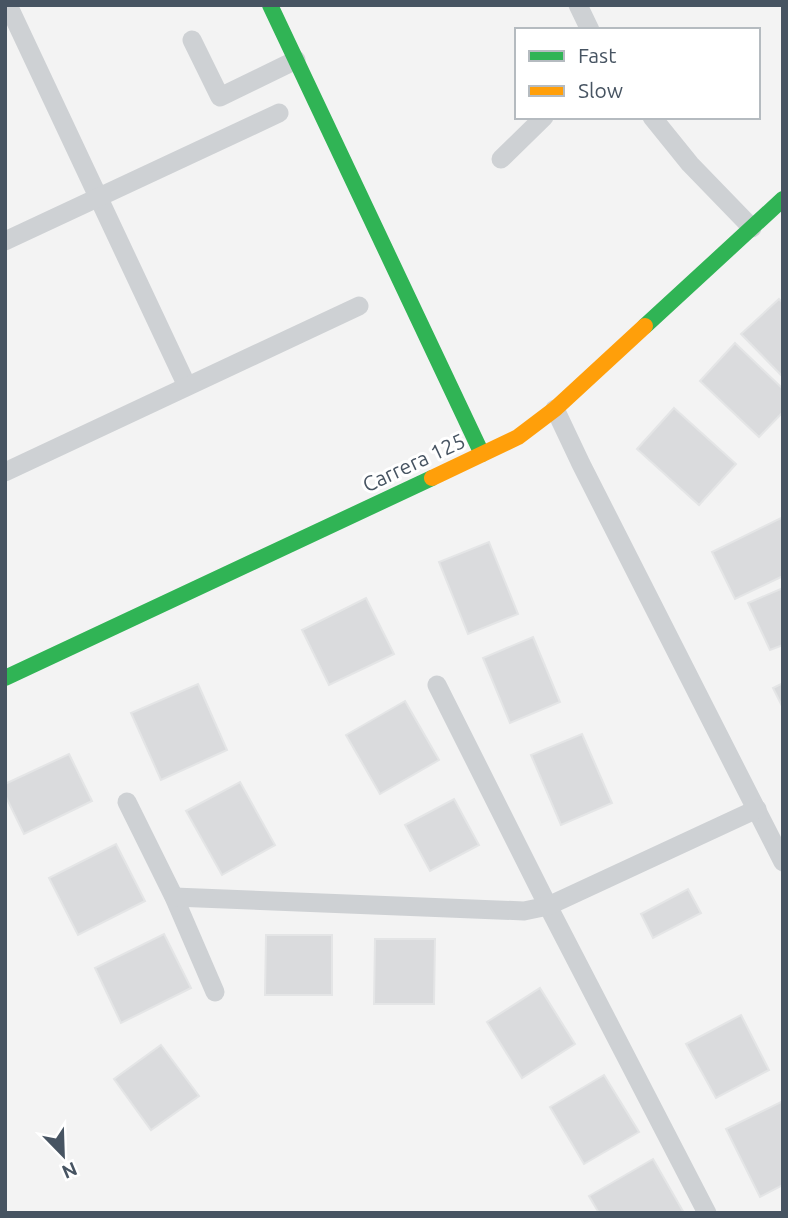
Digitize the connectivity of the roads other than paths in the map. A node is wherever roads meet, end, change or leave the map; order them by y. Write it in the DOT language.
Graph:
graph roads {
  1 [pos="270,5"];
  2 [pos="578,5"];
  3 [pos="12,9"];
  4 [pos="589,28"];
  5 [pos="192,40"];
  6 [pos="296,60"];
  7 [pos="279,113"];
  8 [pos="542,119"];
  9 [pos="654,119"];
  10 [pos="501,159"];
  11 [pos="98,198"];
  12 [pos="783,199"];
  13 [pos="752,228"];
  14 [pos="5,241"];
  15 [pos="359,306"];
  16 [pos="187,386"];
  17 [pos="555,409"];
  18 [pos="482,454"];
  19 [pos="5,472"];
  20 [pos="5,678"];
  21 [pos="437,685"];
  22 [pos="127,802"];
  23 [pos="757,809"];
  24 [pos="783,862"];
  25 [pos="174,897"];
  26 [pos="548,906"];
  27 [pos="215,992"];
  28 [pos="707,1213"];
  1 -- 6 [label="street"];
  2 -- 4 [label="lane"];
  3 -- 11 [label="lane"];
  5 -- 6 [label="lane"];
  6 -- 18 [label="street"];
  7 -- 11 [label="lane"];
  8 -- 10 [label="lane"];
  9 -- 13 [label="lane"];
  11 -- 14 [label="lane"];
  11 -- 16 [label="lane"];
  12 -- 13 [label="street, Carrera 125"];
  13 -- 17 [label="street, Carrera 125"];
  15 -- 16 [label="lane"];
  16 -- 19 [label="lane"];
  17 -- 18 [label="street, Carrera 125"];
  17 -- 23 [label="lane"];
  18 -- 20 [label="street, Carrera 125"];
  21 -- 26 [label="lane"];
  22 -- 25 [label="lane"];
  23 -- 24 [label="lane"];
  23 -- 26 [label="lane"];
  25 -- 26 [label="lane"];
  25 -- 27 [label="lane"];
  26 -- 28 [label="lane"];
}
